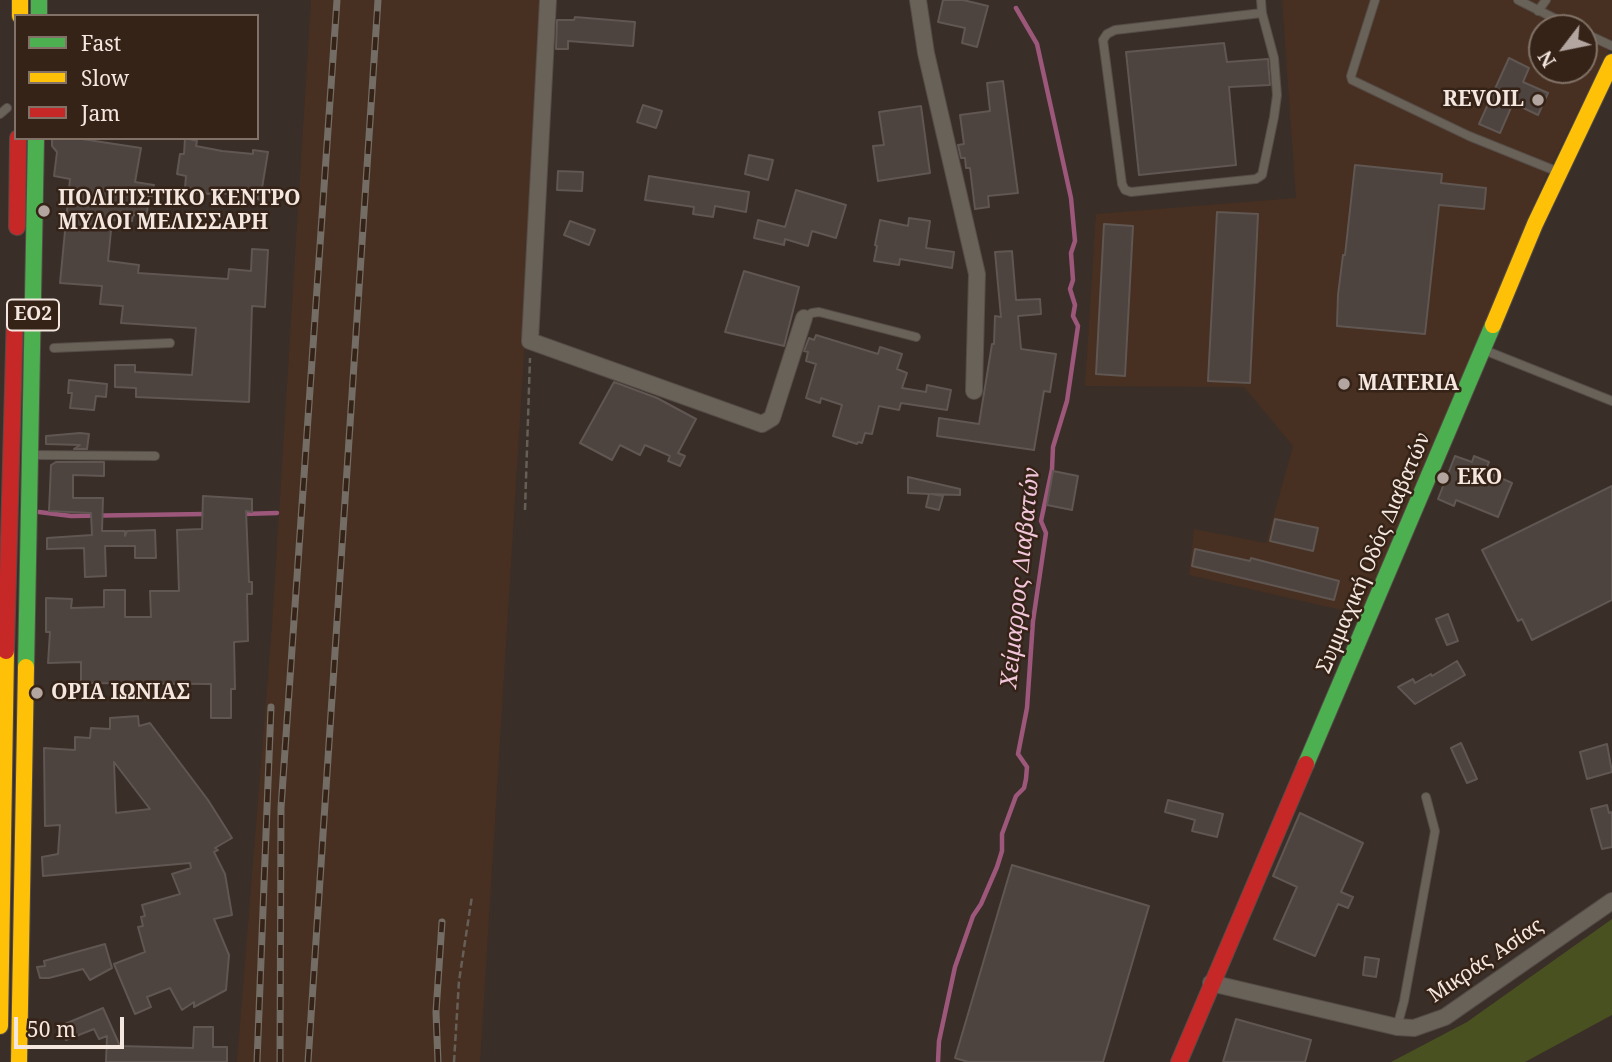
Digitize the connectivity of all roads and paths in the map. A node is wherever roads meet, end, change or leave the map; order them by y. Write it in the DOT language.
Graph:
graph roads {
  1 [pos="548,0"];
  2 [pos="918,0"];
  3 [pos="1261,0"];
  4 [pos="1375,0"];
  5 [pos="1518,0"];
  6 [pos="1546,0"];
  7 [pos="1538,11"];
  8 [pos="1262,13"];
  9 [pos="1544,14"];
  10 [pos="1612,62"];
  11 [pos="8,108"];
  12 [pos="0,114"];
  13 [pos="18,140"];
  14 [pos="36,140"];
  15 [pos="1559,172"];
  16 [pos="16,246"];
  17 [pos="15,299"];
  18 [pos="804,318"];
  19 [pos="916,337"];
  20 [pos="530,341"];
  21 [pos="170,343"];
  22 [pos="54,348"];
  23 [pos="1484,350"];
  24 [pos="974,391"];
  25 [pos="1612,401"];
  26 [pos="31,455"];
  27 [pos="155,456"];
  28 [pos="524,510"];
  29 [pos="5,573"];
  30 [pos="4,680"];
  31 [pos="2,794"];
  32 [pos="1426,797"];
  33 [pos="472,896"];
  34 [pos="1612,901"];
  35 [pos="1211,983"];
  36 [pos="0,1026"];
  37 [pos="1397,1027"];
  38 [pos="19,1062"];
  39 [pos="454,1062"];
  40 [pos="1180,1062"];
  1 -- 20 [label="street"];
  2 -- 24 [label="street"];
  3 -- 8 [label="lane"];
  4 -- 15 [label="lane"];
  5 -- 7 [label="lane"];
  6 -- 7 [label="lane"];
  7 -- 9 [label="lane"];
  8 -- 8 [label="lane"];
  10 -- 15 [label="main road, Συμμαχική Οδός Διαβατών"];
  11 -- 12 [label="lane"];
  13 -- 16 [label="main road"];
  14 -- 26 [label="main road, ΕΟ2"];
  15 -- 23 [label="main road, Συμμαχική Οδός Διαβατών"];
  17 -- 29 [label="main road, ΕΟ2"];
  18 -- 19 [label="lane"];
  18 -- 20 [label="street"];
  20 -- 28 [label="path"];
  21 -- 22 [label="lane"];
  23 -- 25 [label="lane"];
  23 -- 35 [label="main road, Συμμαχική Οδός Διαβατών"];
  26 -- 27 [label="lane"];
  26 -- 38 [label="main road, ΕΟ2"];
  29 -- 30 [label="main road, ΕΟ2"];
  30 -- 31 [label="main road, ΕΟ2"];
  31 -- 36 [label="main road, ΕΟ2"];
  32 -- 37 [label="lane"];
  33 -- 39 [label="path"];
  34 -- 37 [label="street, Μικράς Ασίας"];
  35 -- 37 [label="street, Μικράς Ασίας"];
  35 -- 40 [label="main road, Συμμαχική Οδός Διαβατών"];
}
